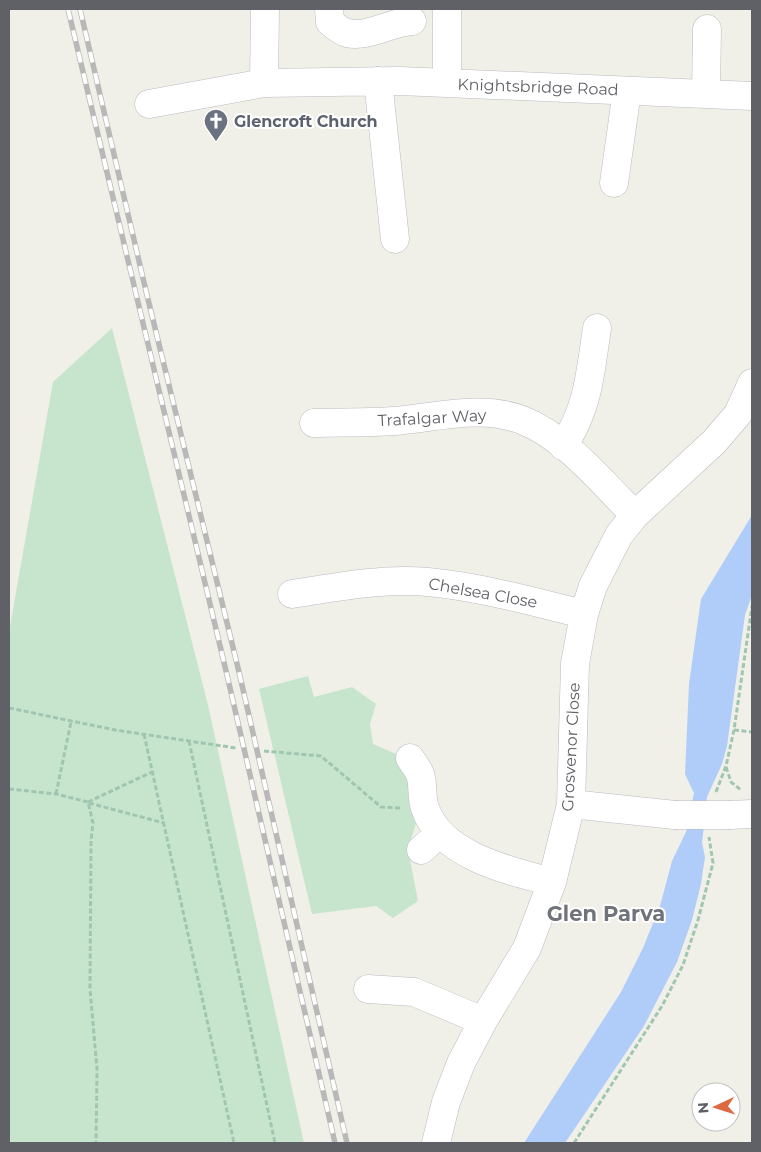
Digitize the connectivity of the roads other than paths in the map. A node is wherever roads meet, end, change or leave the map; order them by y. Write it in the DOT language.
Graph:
graph roads {
  1 [pos="265,9"];
  2 [pos="329,9"];
  3 [pos="447,9"];
  4 [pos="398,18"];
  5 [pos="707,29"];
  6 [pos="378,81"];
  7 [pos="264,83"];
  8 [pos="447,83"];
  9 [pos="627,91"];
  10 [pos="706,94"];
  11 [pos="752,96"];
  12 [pos="149,104"];
  13 [pos="614,183"];
  14 [pos="395,240"];
  15 [pos="597,328"];
  16 [pos="752,383"];
  17 [pos="314,423"];
  18 [pos="563,446"];
  19 [pos="634,515"];
  20 [pos="292,594"];
  21 [pos="584,614"];
  22 [pos="410,758"];
  23 [pos="571,804"];
  24 [pos="735,805"];
  25 [pos="552,882"];
  26 [pos="368,990"];
  27 [pos="483,1021"];
  28 [pos="436,1143"];
  1 -- 7 [label="street"];
  2 -- 4 [label="street"];
  3 -- 8 [label="street, Knightsbridge Road"];
  5 -- 10 [label="street"];
  6 -- 7 [label="street, Knightsbridge Road"];
  6 -- 8 [label="street, Knightsbridge Road"];
  6 -- 14 [label="street"];
  7 -- 12 [label="street, Knightsbridge Road"];
  8 -- 9 [label="street, Knightsbridge Road"];
  9 -- 10 [label="street"];
  9 -- 13 [label="street, Knightsbridge Road"];
  10 -- 11 [label="street"];
  15 -- 18 [label="street"];
  16 -- 19 [label="street, Grosvenor Close"];
  17 -- 18 [label="street, Trafalgar Way"];
  18 -- 19 [label="street, Trafalgar Way"];
  19 -- 21 [label="street, Grosvenor Close"];
  20 -- 21 [label="street, Chelsea Close"];
  21 -- 23 [label="street, Grosvenor Close"];
  22 -- 25 [label="street"];
  23 -- 24 [label="street, bridge"];
  23 -- 25 [label="street, Grosvenor Close"];
  25 -- 27 [label="street, Grosvenor Close"];
  26 -- 27 [label="street"];
  27 -- 28 [label="street, Grosvenor Close"];
}
